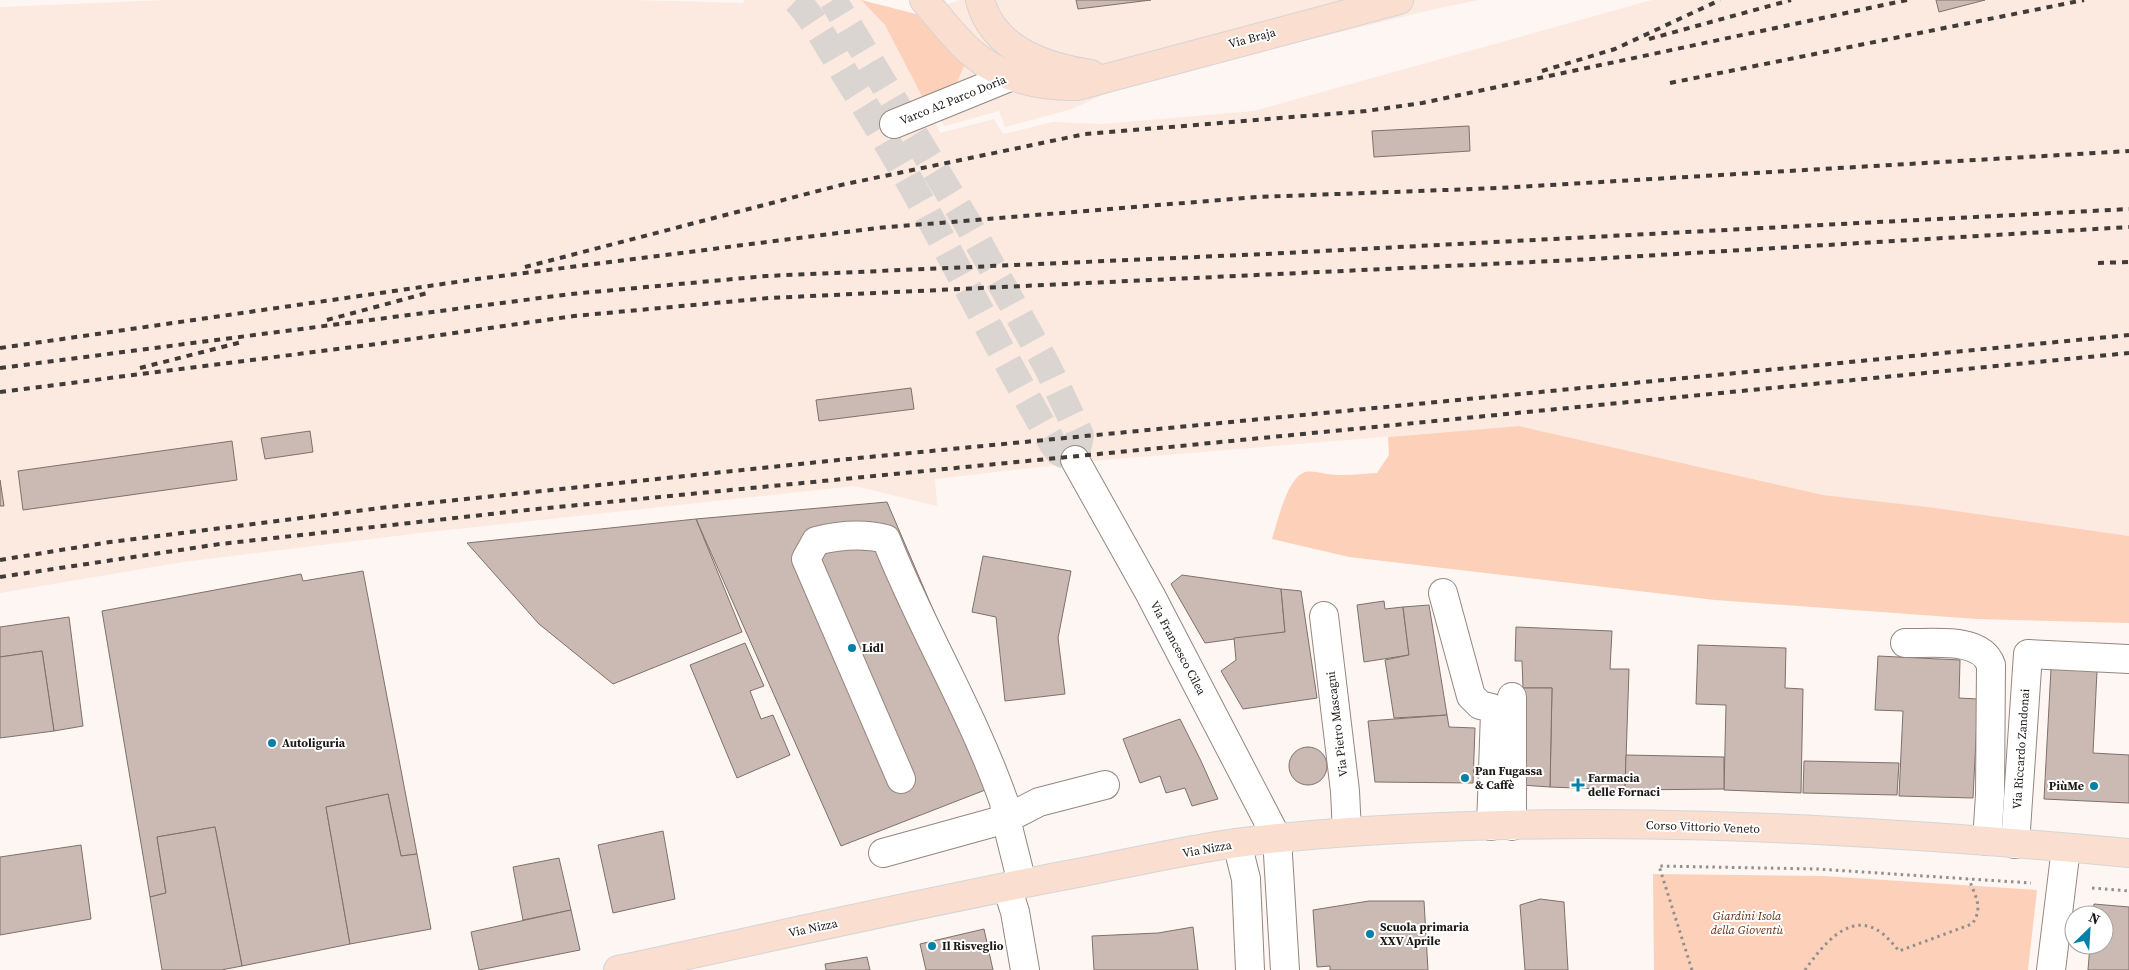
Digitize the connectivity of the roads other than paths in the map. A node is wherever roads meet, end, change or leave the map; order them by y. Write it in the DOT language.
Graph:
graph roads {
  1 [pos="924,0"];
  2 [pos="980,0"];
  3 [pos="1399,0"];
  4 [pos="1012,76"];
  5 [pos="1105,77"];
  6 [pos="894,124"];
  7 [pos="1075,460"];
  8 [pos="1443,593"];
  9 [pos="1324,616"];
  10 [pos="1905,643"];
  11 [pos="2129,659"];
  12 [pos="1512,697"];
  13 [pos="901,779"];
  14 [pos="1105,785"];
  15 [pos="1006,819"];
  16 [pos="1502,826"];
  17 [pos="1347,832"];
  18 [pos="1277,838"];
  19 [pos="1987,841"];
  20 [pos="1237,843"];
  21 [pos="2015,844"];
  22 [pos="2066,848"];
  23 [pos="883,853"];
  24 [pos="2129,853"];
  25 [pos="1014,885"];
  26 [pos="618,970"];
  27 [pos="1025,970"];
  28 [pos="1250,970"];
  29 [pos="1285,970"];
  30 [pos="2050,970"];
  1 -- 4 [label="main road, Via Braja"];
  2 -- 5 [label="main road, Via Braja"];
  3 -- 5 [label="main road, Via Braja"];
  4 -- 5 [label="main road, Via Braja"];
  4 -- 6 [label="street, Varco A2 Parco Doria"];
  7 -- 18 [label="street, Via Francesco Cilea"];
  8 -- 16 [label="street"];
  9 -- 17 [label="street, Via Pietro Mascagni"];
  10 -- 19 [label="street"];
  11 -- 21 [label="street, Via Riccardo Zandonai"];
  12 -- 16 [label="street"];
  13 -- 15 [label="street"];
  14 -- 15 [label="street"];
  15 -- 23 [label="street"];
  15 -- 25 [label="street"];
  16 -- 17 [label="main road, Corso Vittorio Veneto"];
  16 -- 19 [label="main road, Corso Vittorio Veneto"];
  17 -- 18 [label="main road, Corso Vittorio Veneto"];
  18 -- 20 [label="main road, Via Nizza"];
  18 -- 29 [label="street"];
  19 -- 21 [label="main road, Corso Vittorio Veneto"];
  20 -- 25 [label="main road, Via Nizza"];
  20 -- 28 [label="street"];
  21 -- 22 [label="main road, Corso Vittorio Veneto"];
  22 -- 24 [label="main road, Corso Vittorio Veneto"];
  22 -- 30 [label="street"];
  25 -- 26 [label="main road, Via Nizza"];
  25 -- 27 [label="street"];
}
